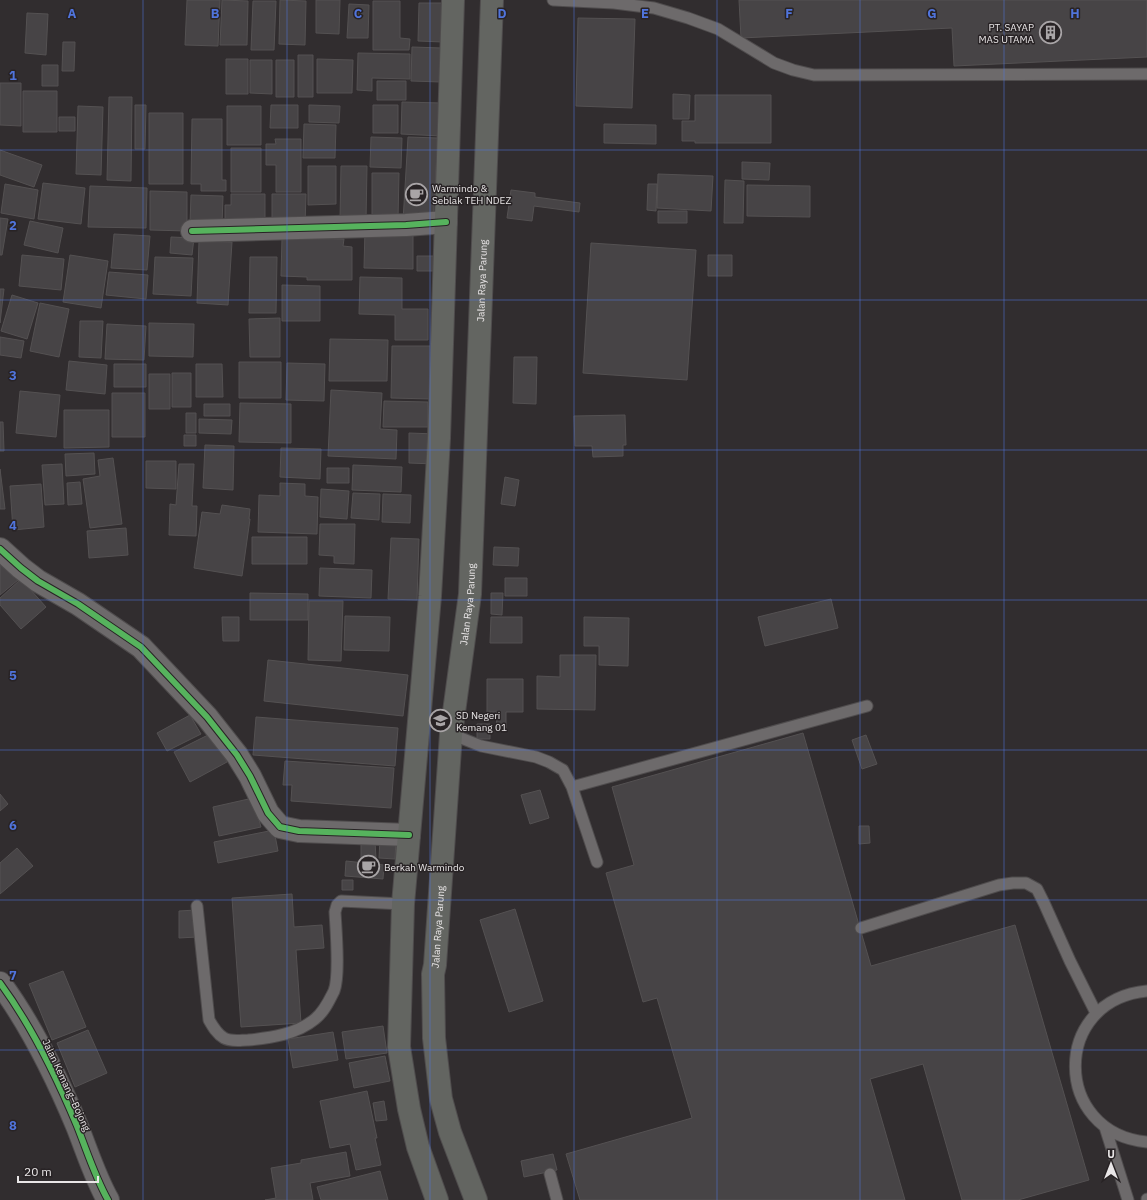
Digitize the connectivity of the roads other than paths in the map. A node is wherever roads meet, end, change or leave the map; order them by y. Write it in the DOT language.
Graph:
graph roads {
  1 [pos="453,0"];
  2 [pos="492,0"];
  3 [pos="553,0"];
  4 [pos="1147,74"];
  5 [pos="446,222"];
  6 [pos="192,230"];
  7 [pos="0,549"];
  8 [pos="867,706"];
  9 [pos="451,734"];
  10 [pos="572,787"];
  11 [pos="409,835"];
  12 [pos="597,862"];
  13 [pos="403,904"];
  14 [pos="197,906"];
  15 [pos="861,928"];
  16 [pos="0,983"];
  17 [pos="1147,991"];
  18 [pos="1096,1013"];
  19 [pos="1105,1127"];
  20 [pos="1147,1142"];
  21 [pos="550,1174"];
  22 [pos="108,1200"];
  23 [pos="437,1200"];
  24 [pos="476,1200"];
  25 [pos="556,1200"];
  26 [pos="1128,1200"];
  1 -- 5 [label="highway"];
  2 -- 9 [label="highway, Jalan Raya Parung"];
  3 -- 4 [label="lane"];
  5 -- 6 [label="street"];
  5 -- 11 [label="highway"];
  7 -- 11 [label="street"];
  8 -- 10 [label="lane"];
  9 -- 10 [label="lane"];
  9 -- 24 [label="highway, Jalan Raya Parung"];
  10 -- 12 [label="lane"];
  11 -- 13 [label="highway"];
  13 -- 14 [label="lane"];
  13 -- 23 [label="highway"];
  15 -- 18 [label="lane"];
  16 -- 22 [label="street, Jalan Kemang–Bojong"];
  17 -- 18 [label="lane"];
  18 -- 19 [label="lane"];
  19 -- 20 [label="lane"];
  19 -- 26 [label="lane"];
  21 -- 25 [label="lane"];
}
